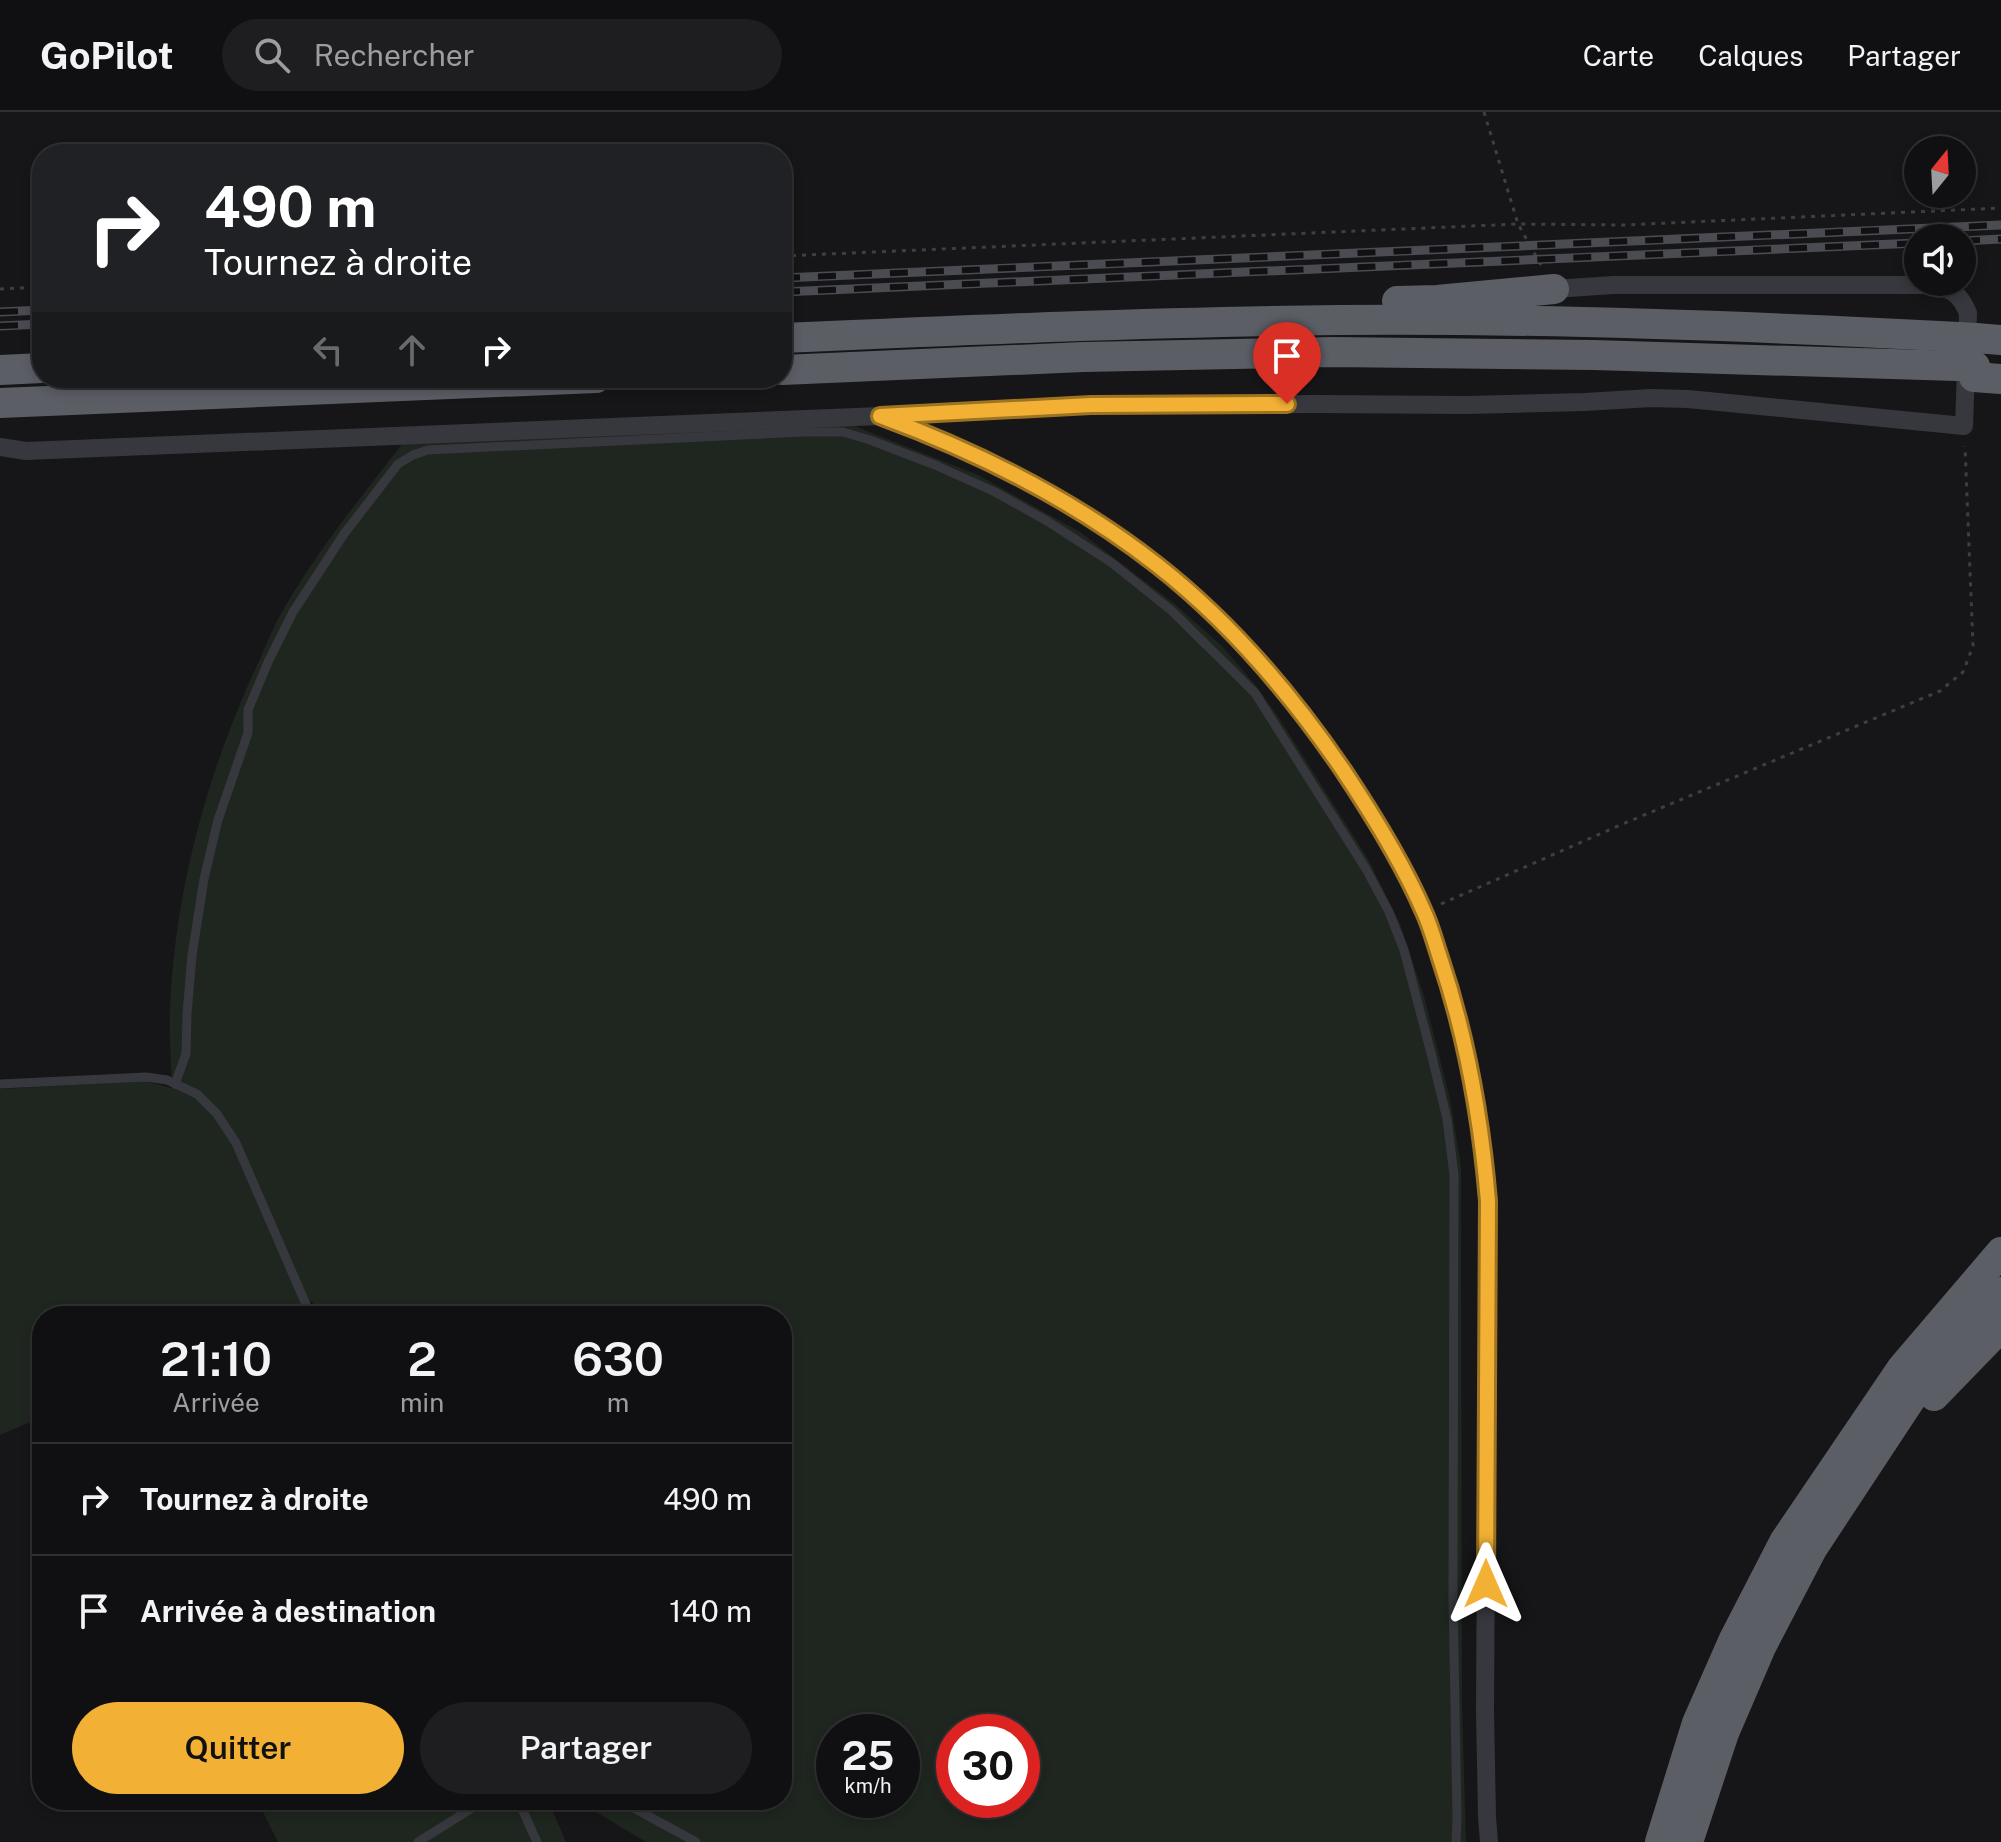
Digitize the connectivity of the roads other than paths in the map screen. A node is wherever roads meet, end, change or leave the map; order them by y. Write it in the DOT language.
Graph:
graph roads {
  1 [pos="1554,289"];
  2 [pos="1081,326"];
  3 [pos="792,338"];
  4 [pos="1978,361"];
  5 [pos="32,368"];
  6 [pos="0,370"];
  7 [pos="792,370"];
  8 [pos="358,388"];
  9 [pos="0,403"];
  10 [pos="880,416"];
  11 [pos="0,447"];
  12 [pos="0,1084"];
  13 [pos="175,1084"];
  14 [pos="2001,1252"];
  15 [pos="2001,1292"];
  16 [pos="307,1306"];
  17 [pos="2001,1327"];
  18 [pos="1868,1463"];
  19 [pos="469,1810"];
  20 [pos="523,1810"];
  21 [pos="637,1810"];
  22 [pos="418,1842"];
  23 [pos="537,1842"];
  24 [pos="696,1842"];
  25 [pos="1456,1842"];
  26 [pos="1489,1842"];
  27 [pos="1660,1842"];
  28 [pos="1688,1842"];
  1 -- 2 [label="highway"];
  1 -- 10 [label="street"];
  2 -- 3 [label="highway"];
  2 -- 4 [label="highway"];
  4 -- 7 [label="highway"];
  5 -- 6 [label="highway"];
  8 -- 9 [label="highway"];
  10 -- 11 [label="street"];
  10 -- 26 [label="street"];
  12 -- 13 [label="lane"];
  13 -- 16 [label="lane"];
  13 -- 25 [label="lane"];
  14 -- 27 [label="highway"];
  15 -- 18 [label="highway"];
  17 -- 18 [label="highway"];
  18 -- 28 [label="highway"];
  19 -- 22 [label="lane"];
  20 -- 23 [label="lane"];
  21 -- 24 [label="lane"];
}
